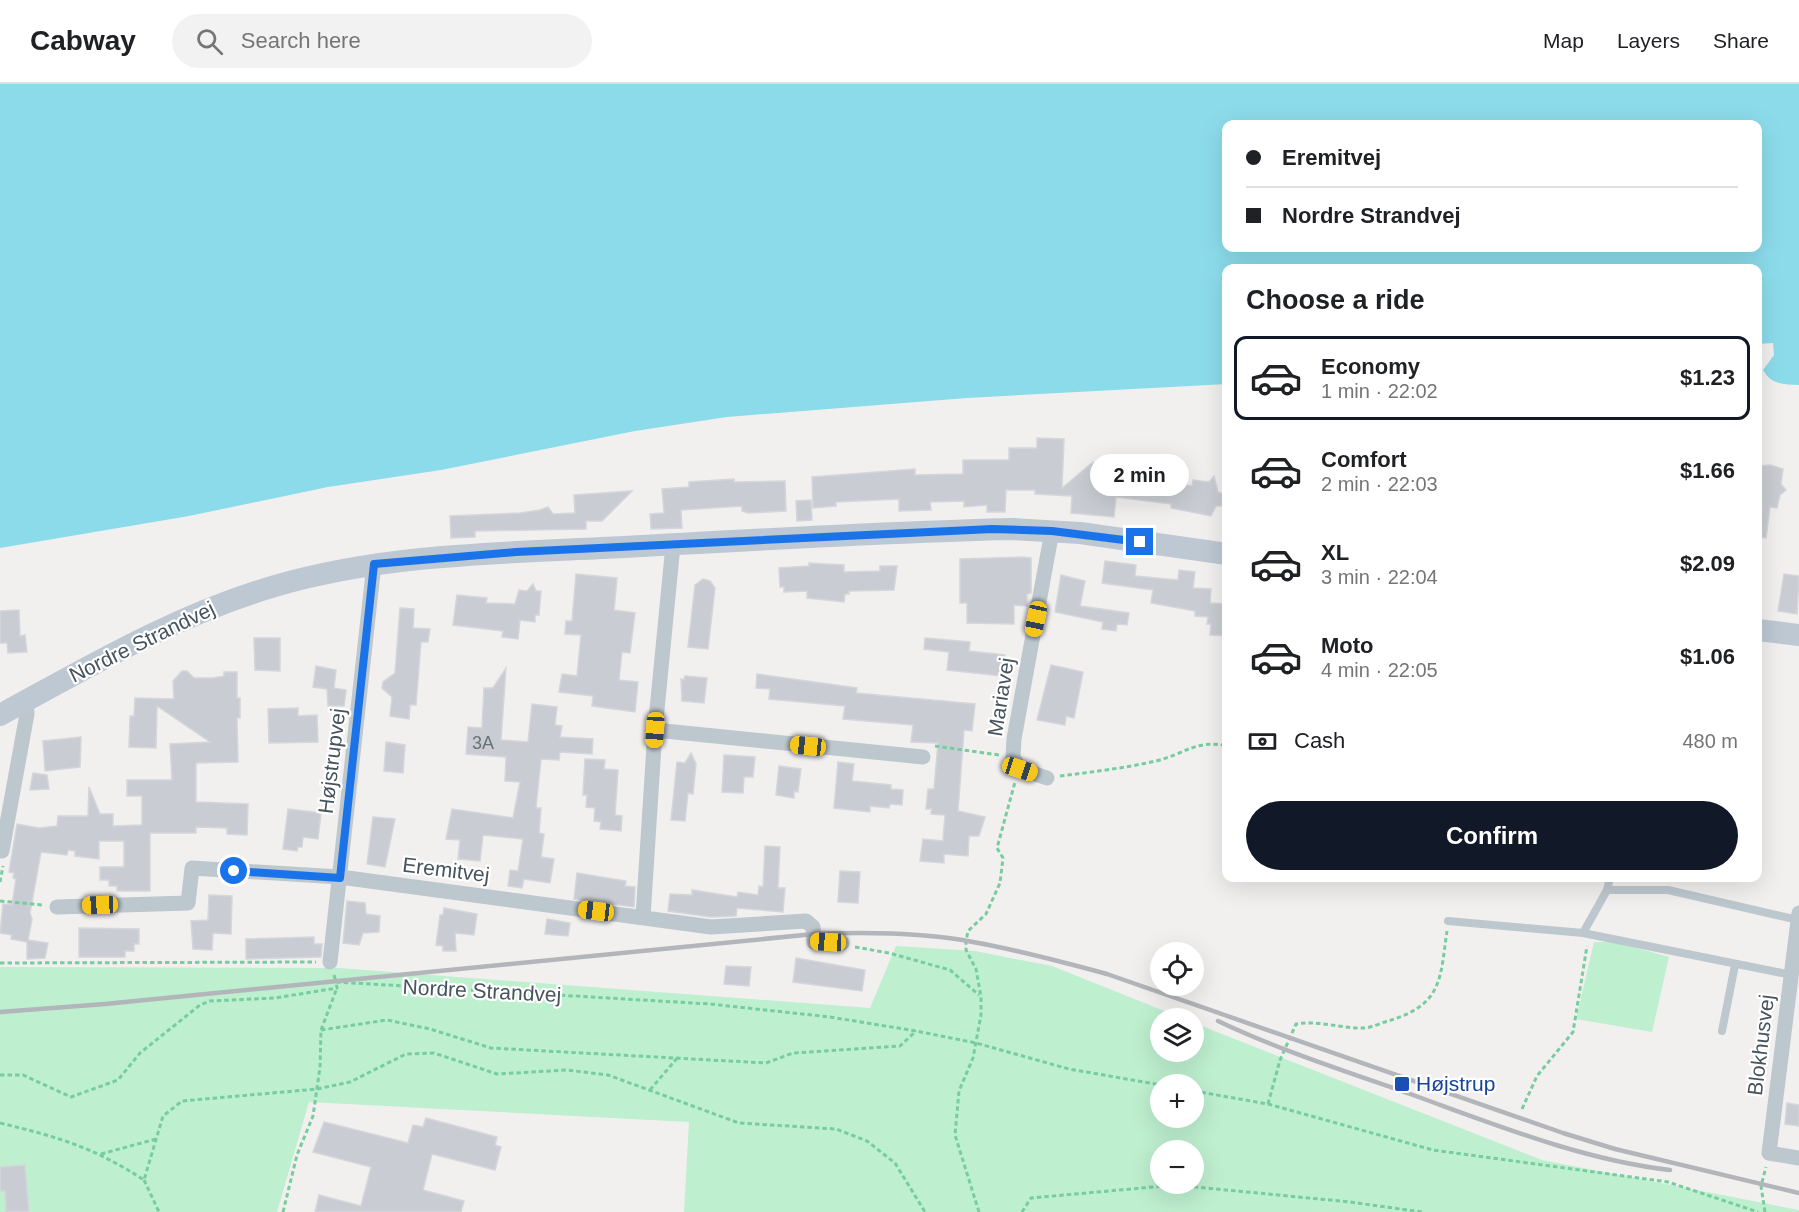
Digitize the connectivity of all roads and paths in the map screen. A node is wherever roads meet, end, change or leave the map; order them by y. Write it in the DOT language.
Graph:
graph roads {
  1 [pos="1052,531"];
  2 [pos="673,544"];
  3 [pos="1222,553"];
  4 [pos="374,564"];
  5 [pos="1762,630"];
  6 [pos="1799,635"];
  7 [pos="26,701"];
  8 [pos="0,715"];
  9 [pos="655,730"];
  10 [pos="1222,745"];
  11 [pos="923,757"];
  12 [pos="1016,763"];
  13 [pos="1047,778"];
  14 [pos="2,851"];
  15 [pos="340,878"];
  16 [pos="1609,882"];
  17 [pos="1607,890"];
  18 [pos="0,901"];
  19 [pos="57,907"];
  20 [pos="1798,916"];
  21 [pos="643,917"];
  22 [pos="1448,921"];
  23 [pos="1583,933"];
  24 [pos="842,943"];
  25 [pos="330,962"];
  26 [pos="0,963"];
  27 [pos="1735,965"];
  28 [pos="1795,972"];
  29 [pos="336,982"];
  30 [pos="337,988"];
  31 [pos="981,997"];
  32 [pos="321,1030"];
  33 [pos="916,1031"];
  34 [pos="1722,1031"];
  35 [pos="976,1043"];
  36 [pos="679,1056"];
  37 [pos="0,1075"];
  38 [pos="1150,1084"];
  39 [pos="316,1089"];
  40 [pos="650,1090"];
  41 [pos="1204,1093"];
  42 [pos="1268,1104"];
  43 [pos="1522,1109"];
  44 [pos="0,1123"];
  45 [pos="156,1139"];
  46 [pos="1769,1153"];
  47 [pos="101,1154"];
  48 [pos="1799,1158"];
  49 [pos="144,1180"];
  50 [pos="159,1212"];
  51 [pos="283,1212"];
  52 [pos="925,1212"];
  53 [pos="979,1212"];
  54 [pos="1022,1212"];
  55 [pos="1422,1212"];
  56 [pos="1758,1212"];
  57 [pos="1765,1212"];
  1 -- 2 [label="main road, Nordre Strandvej"];
  1 -- 3 [label="main road, Nordre Strandvej"];
  1 -- 12 [label="street, Mariavej"];
  2 -- 4 [label="main road, Nordre Strandvej"];
  2 -- 9 [label="street"];
  4 -- 7 [label="main road, Nordre Strandvej"];
  4 -- 15 [label="street, Højstrupvej"];
  5 -- 6 [label="main road"];
  7 -- 8 [label="main road, Nordre Strandvej"];
  7 -- 14 [label="street"];
  9 -- 11 [label="street"];
  9 -- 21 [label="street"];
  10 -- 13 [label="path"];
  11 -- 12 [label="path"];
  12 -- 13 [label="street"];
  12 -- 31 [label="path"];
  15 -- 19 [label="street, Eremitvej"];
  15 -- 21 [label="street, Eremitvej"];
  15 -- 25 [label="street, Højstrupvej"];
  16 -- 17 [label="lane"];
  17 -- 20 [label="lane"];
  17 -- 23 [label="lane"];
  18 -- 19 [label="path"];
  20 -- 28 [label="street, Blokhusvej"];
  21 -- 24 [label="street, Eremitvej"];
  22 -- 23 [label="lane"];
  22 -- 42 [label="path"];
  23 -- 27 [label="lane"];
  23 -- 43 [label="path"];
  24 -- 31 [label="path"];
  25 -- 26 [label="path"];
  25 -- 29 [label="path"];
  27 -- 28 [label="lane"];
  27 -- 34 [label="lane"];
  28 -- 46 [label="street, Blokhusvej"];
  29 -- 30 [label="path"];
  29 -- 33 [label="path, Nordre Strandvej"];
  30 -- 32 [label="path"];
  30 -- 37 [label="path"];
  31 -- 35 [label="path"];
  32 -- 36 [label="path"];
  32 -- 39 [label="path"];
  33 -- 35 [label="path, Nordre Strandvej"];
  33 -- 36 [label="path"];
  35 -- 38 [label="path, Nordre Strandvej"];
  35 -- 53 [label="path"];
  36 -- 40 [label="path"];
  39 -- 40 [label="path"];
  39 -- 45 [label="path"];
  39 -- 51 [label="path"];
  40 -- 52 [label="path"];
  41 -- 42 [label="path"];
  42 -- 56 [label="path"];
  44 -- 47 [label="path"];
  45 -- 47 [label="path"];
  45 -- 49 [label="path"];
  46 -- 48 [label="street"];
  46 -- 57 [label="path"];
  47 -- 49 [label="path"];
  49 -- 50 [label="path"];
  54 -- 55 [label="path"];
}
